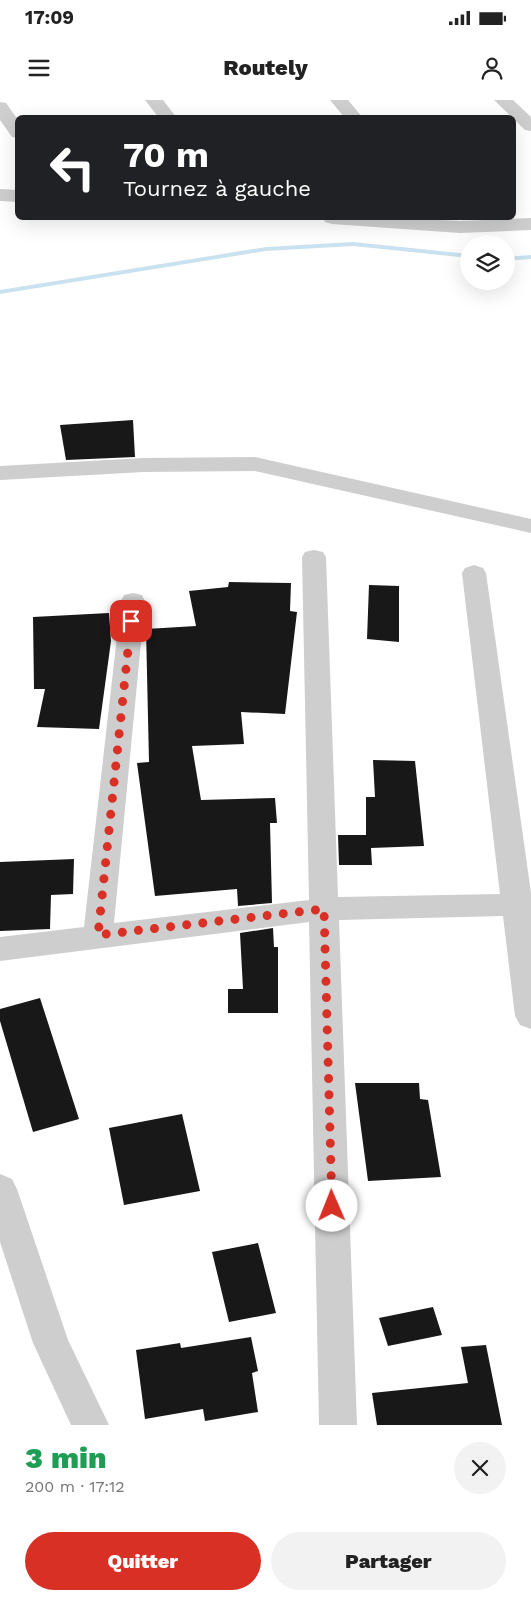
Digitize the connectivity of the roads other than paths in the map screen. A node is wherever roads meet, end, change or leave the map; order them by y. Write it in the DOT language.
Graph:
graph roads {
  1 [pos="154,100"];
  2 [pos="339,100"];
  3 [pos="503,100"];
  4 [pos="0,107"];
  5 [pos="166,115"];
  6 [pos="353,115"];
  7 [pos="531,126"];
  8 [pos="15,129"];
  9 [pos="0,195"];
  10 [pos="15,196"];
  11 [pos="394,220"];
  12 [pos="455,222"];
  13 [pos="531,224"];
  14 [pos="0,473"];
  15 [pos="531,526"];
  16 [pos="314,557"];
  17 [pos="474,573"];
  18 [pos="133,601"];
  19 [pos="524,904"];
  20 [pos="324,909"];
  21 [pos="98,935"];
  22 [pos="0,949"];
  23 [pos="531,1016"];
  24 [pos="0,1189"];
  25 [pos="90,1425"];
  26 [pos="338,1425"];
  1 -- 5 [label="street"];
  2 -- 6 [label="street"];
  3 -- 7 [label="street"];
  4 -- 8 [label="street"];
  9 -- 10 [label="street"];
  11 -- 12 [label="street"];
  12 -- 13 [label="street"];
  14 -- 15 [label="street"];
  16 -- 20 [label="street"];
  17 -- 19 [label="street"];
  18 -- 21 [label="street"];
  19 -- 20 [label="street"];
  19 -- 23 [label="street"];
  20 -- 21 [label="street"];
  20 -- 26 [label="street"];
  21 -- 22 [label="street"];
  24 -- 25 [label="street"];
}
